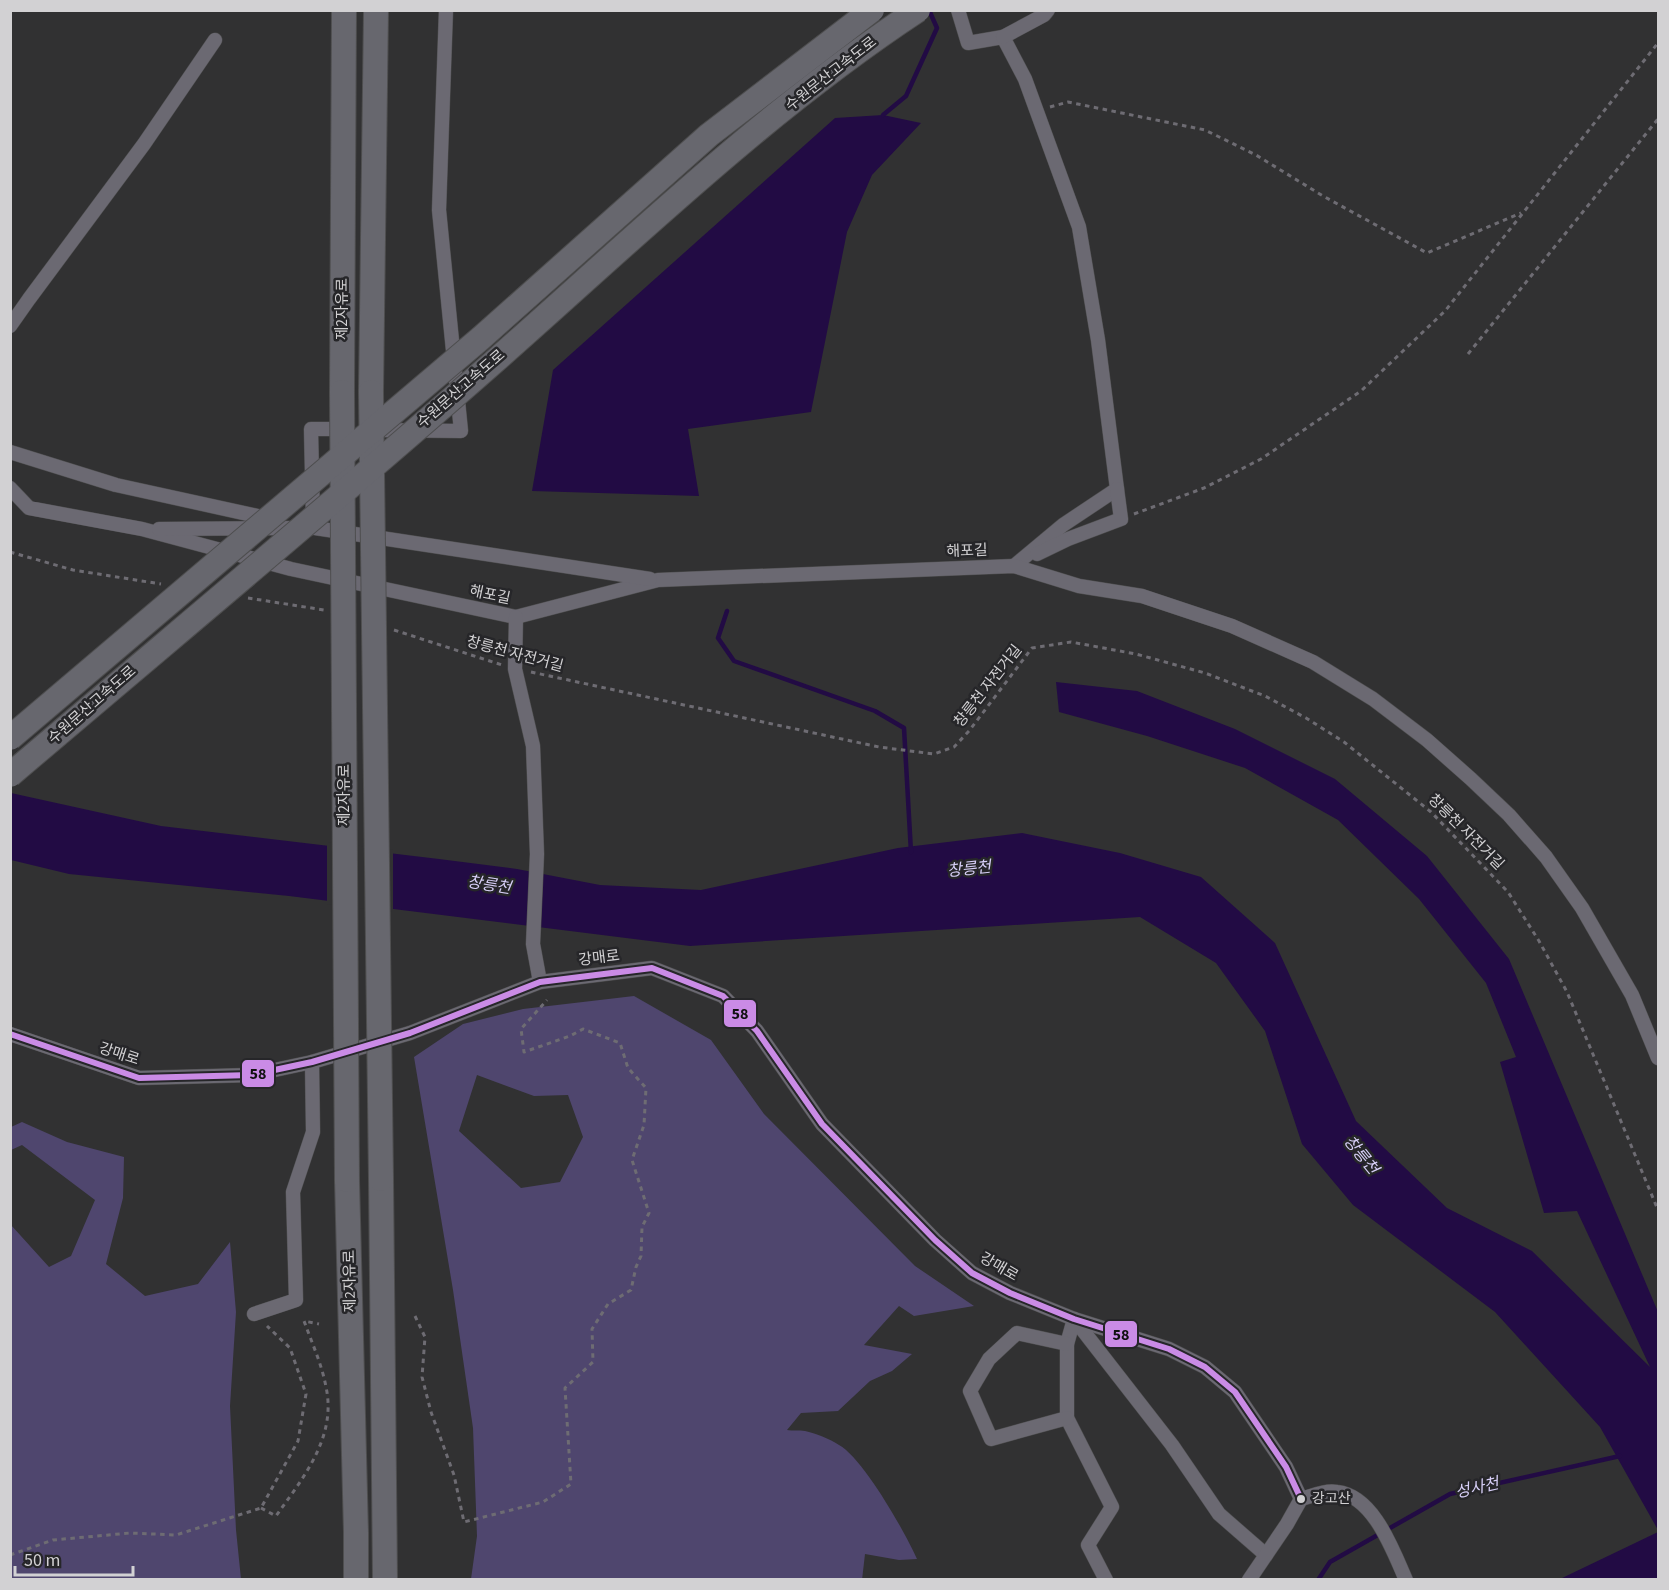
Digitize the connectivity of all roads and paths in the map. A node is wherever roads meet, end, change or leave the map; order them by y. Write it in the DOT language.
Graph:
graph roads {
  1 [pos="344,10"];
  2 [pos="376,10"];
  3 [pos="446,10"];
  4 [pos="872,10"];
  5 [pos="918,10"];
  6 [pos="958,10"];
  7 [pos="1048,10"];
  8 [pos="1003,37"];
  9 [pos="215,40"];
  10 [pos="1659,43"];
  11 [pos="1038,110"];
  12 [pos="1659,119"];
  13 [pos="1523,212"];
  14 [pos="10,326"];
  15 [pos="1467,354"];
  16 [pos="10,452"];
  17 [pos="10,488"];
  18 [pos="1117,489"];
  19 [pos="1121,519"];
  20 [pos="313,528"];
  21 [pos="142,529"];
  22 [pos="10,552"];
  23 [pos="1014,566"];
  24 [pos="658,580"];
  25 [pos="167,585"];
  26 [pos="237,596"];
  27 [pos="331,611"];
  28 [pos="516,617"];
  29 [pos="386,627"];
  30 [pos="515,669"];
  31 [pos="10,738"];
  32 [pos="10,775"];
  33 [pos="540,982"];
  34 [pos="547,1000"];
  35 [pos="10,1035"];
  36 [pos="1659,1058"];
  37 [pos="312,1062"];
  38 [pos="1659,1210"];
  39 [pos="254,1314"];
  40 [pos="415,1316"];
  41 [pos="1074,1319"];
  42 [pos="319,1324"];
  43 [pos="1067,1344"];
  44 [pos="1067,1418"];
  45 [pos="1301,1499"];
  46 [pos="261,1508"];
  47 [pos="10,1555"];
  48 [pos="1266,1555"];
  49 [pos="1406,1579"];
  50 [pos="356,1580"];
  51 [pos="385,1580"];
  52 [pos="1106,1580"];
  53 [pos="1249,1580"];
  1 -- 50 [label="highway, 제2자유로, bridge"];
  2 -- 51 [label="highway, 제2자유로, bridge"];
  3 -- 20 [label="street"];
  4 -- 31 [label="highway, 수원문산고속도로, bridge"];
  5 -- 32 [label="highway, 수원문산고속도로, bridge"];
  6 -- 8 [label="street"];
  7 -- 8 [label="street"];
  8 -- 11 [label="street"];
  9 -- 14 [label="street"];
  10 -- 13 [label="path"];
  11 -- 13 [label="path"];
  11 -- 18 [label="street"];
  12 -- 15 [label="path"];
  13 -- 19 [label="path"];
  16 -- 20 [label="street"];
  17 -- 21 [label="street, 해포길"];
  18 -- 19 [label="street"];
  18 -- 23 [label="street"];
  19 -- 23 [label="street"];
  20 -- 21 [label="street"];
  20 -- 24 [label="street"];
  21 -- 28 [label="street, 해포길"];
  22 -- 25 [label="path"];
  23 -- 24 [label="street, 해포길"];
  23 -- 36 [label="street"];
  24 -- 28 [label="street, 해포길"];
  26 -- 27 [label="path"];
  28 -- 30 [label="street"];
  29 -- 30 [label="path, 창릉천 자전거길"];
  30 -- 33 [label="street"];
  30 -- 38 [label="path, 창릉천 자전거길"];
  33 -- 37 [label="street, 강매로"];
  33 -- 41 [label="street, 강매로"];
  34 -- 40 [label="path"];
  35 -- 37 [label="street, 강매로"];
  37 -- 39 [label="street"];
  39 -- 46 [label="path"];
  41 -- 43 [label="street"];
  41 -- 45 [label="street, 강매로"];
  41 -- 48 [label="street"];
  42 -- 46 [label="path"];
  43 -- 44 [label="street"];
  43 -- 44 [label="street"];
  44 -- 52 [label="street"];
  45 -- 48 [label="street"];
  45 -- 49 [label="street"];
  46 -- 47 [label="path"];
  48 -- 53 [label="street"];
}
